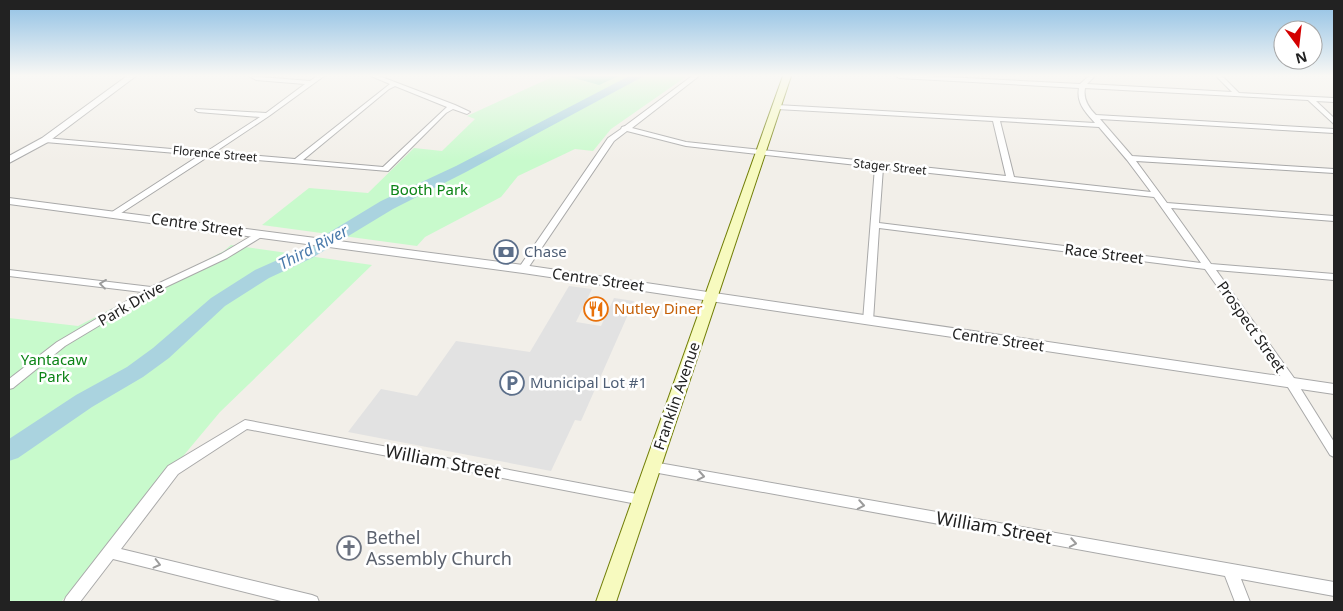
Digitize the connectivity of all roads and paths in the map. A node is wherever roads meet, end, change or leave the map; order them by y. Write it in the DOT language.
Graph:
graph roads {
  1 [pos="93,105"];
  2 [pos="281,105"];
  3 [pos="367,105"];
  4 [pos="449,105"];
  5 [pos="657,105"];
  6 [pos="1084,105"];
  7 [pos="1316,105"];
  8 [pos="453,106"];
  9 [pos="777,107"];
  10 [pos="198,110"];
  11 [pos="467,112"];
  12 [pos="267,115"];
  13 [pos="1093,117"];
  14 [pos="996,119"];
  15 [pos="1334,122"];
  16 [pos="1100,125"];
  17 [pos="624,128"];
  18 [pos="1334,131"];
  19 [pos="45,140"];
  20 [pos="761,153"];
  21 [pos="209,154"];
  22 [pos="11,157"];
  23 [pos="1130,158"];
  24 [pos="297,161"];
  25 [pos="879,166"];
  26 [pos="1334,171"];
  27 [pos="1011,180"];
  28 [pos="1157,195"];
  29 [pos="9,201"];
  30 [pos="1164,205"];
  31 [pos="115,214"];
  32 [pos="1334,218"];
  33 [pos="874,225"];
  34 [pos="260,234"];
  35 [pos="1208,267"];
  36 [pos="522,269"];
  37 [pos="9,273"];
  38 [pos="1334,277"];
  39 [pos="152,290"];
  40 [pos="710,297"];
  41 [pos="868,321"];
  42 [pos="1290,381"];
  43 [pos="9,385"];
  44 [pos="1334,389"];
  45 [pos="1334,452"];
  46 [pos="653,467"];
  47 [pos="642,500"];
  48 [pos="109,552"];
  49 [pos="1231,571"];
  50 [pos="1334,590"];
  51 [pos="71,602"];
  52 [pos="312,602"];
  53 [pos="606,602"];
  54 [pos="1242,602"];
  1 -- 19 [label="street"];
  2 -- 12 [label="street"];
  3 -- 24 [label="street"];
  4 -- 8 [label="street"];
  5 -- 17 [label="street"];
  6 -- 13 [label="street"];
  7 -- 15 [label="street"];
  8 -- 11 [label="street"];
  8 -- 24 [label="street, Florence Street"];
  9 -- 14 [label="street"];
  9 -- 20 [label="main road, Franklin Avenue"];
  10 -- 12 [label="street"];
  12 -- 21 [label="street"];
  13 -- 16 [label="street"];
  13 -- 18 [label="street"];
  14 -- 16 [label="street"];
  14 -- 27 [label="street"];
  16 -- 23 [label="street"];
  17 -- 20 [label="street, Stager Street"];
  17 -- 36 [label="street"];
  19 -- 21 [label="street, Florence Street"];
  19 -- 22 [label="street"];
  20 -- 25 [label="street, Stager Street"];
  20 -- 40 [label="main road, Franklin Avenue"];
  21 -- 24 [label="street, Florence Street"];
  21 -- 31 [label="street"];
  23 -- 26 [label="street"];
  23 -- 28 [label="street"];
  25 -- 27 [label="street, Stager Street"];
  25 -- 33 [label="street"];
  27 -- 28 [label="street, Stager Street"];
  28 -- 30 [label="street, Prospect Street"];
  29 -- 31 [label="street, Centre Street"];
  30 -- 32 [label="street"];
  30 -- 35 [label="street, Prospect Street"];
  31 -- 34 [label="street, Centre Street"];
  33 -- 35 [label="street, Race Street"];
  33 -- 41 [label="street"];
  34 -- 36 [label="street, Centre Street"];
  34 -- 39 [label="street, Park Drive"];
  35 -- 38 [label="street, Race Street"];
  35 -- 42 [label="street, Prospect Street"];
  36 -- 40 [label="street, Centre Street"];
  39 -- 37 [label="street, one-way"];
  39 -- 43 [label="street, Park Drive"];
  40 -- 41 [label="street, Centre Street"];
  40 -- 46 [label="main road, Franklin Avenue"];
  41 -- 42 [label="street, Centre Street"];
  42 -- 44 [label="street, Centre Street"];
  42 -- 45 [label="street, Prospect Street"];
  46 -- 47 [label="main road, Franklin Avenue"];
  46 -- 49 [label="street, William Street, one-way"];
  47 -- 48 [label="street, William Street"];
  47 -- 53 [label="main road, Franklin Avenue"];
  48 -- 51 [label="street"];
  48 -- 52 [label="street, one-way"];
  49 -- 50 [label="street, William Street"];
  49 -- 54 [label="street"];
}
